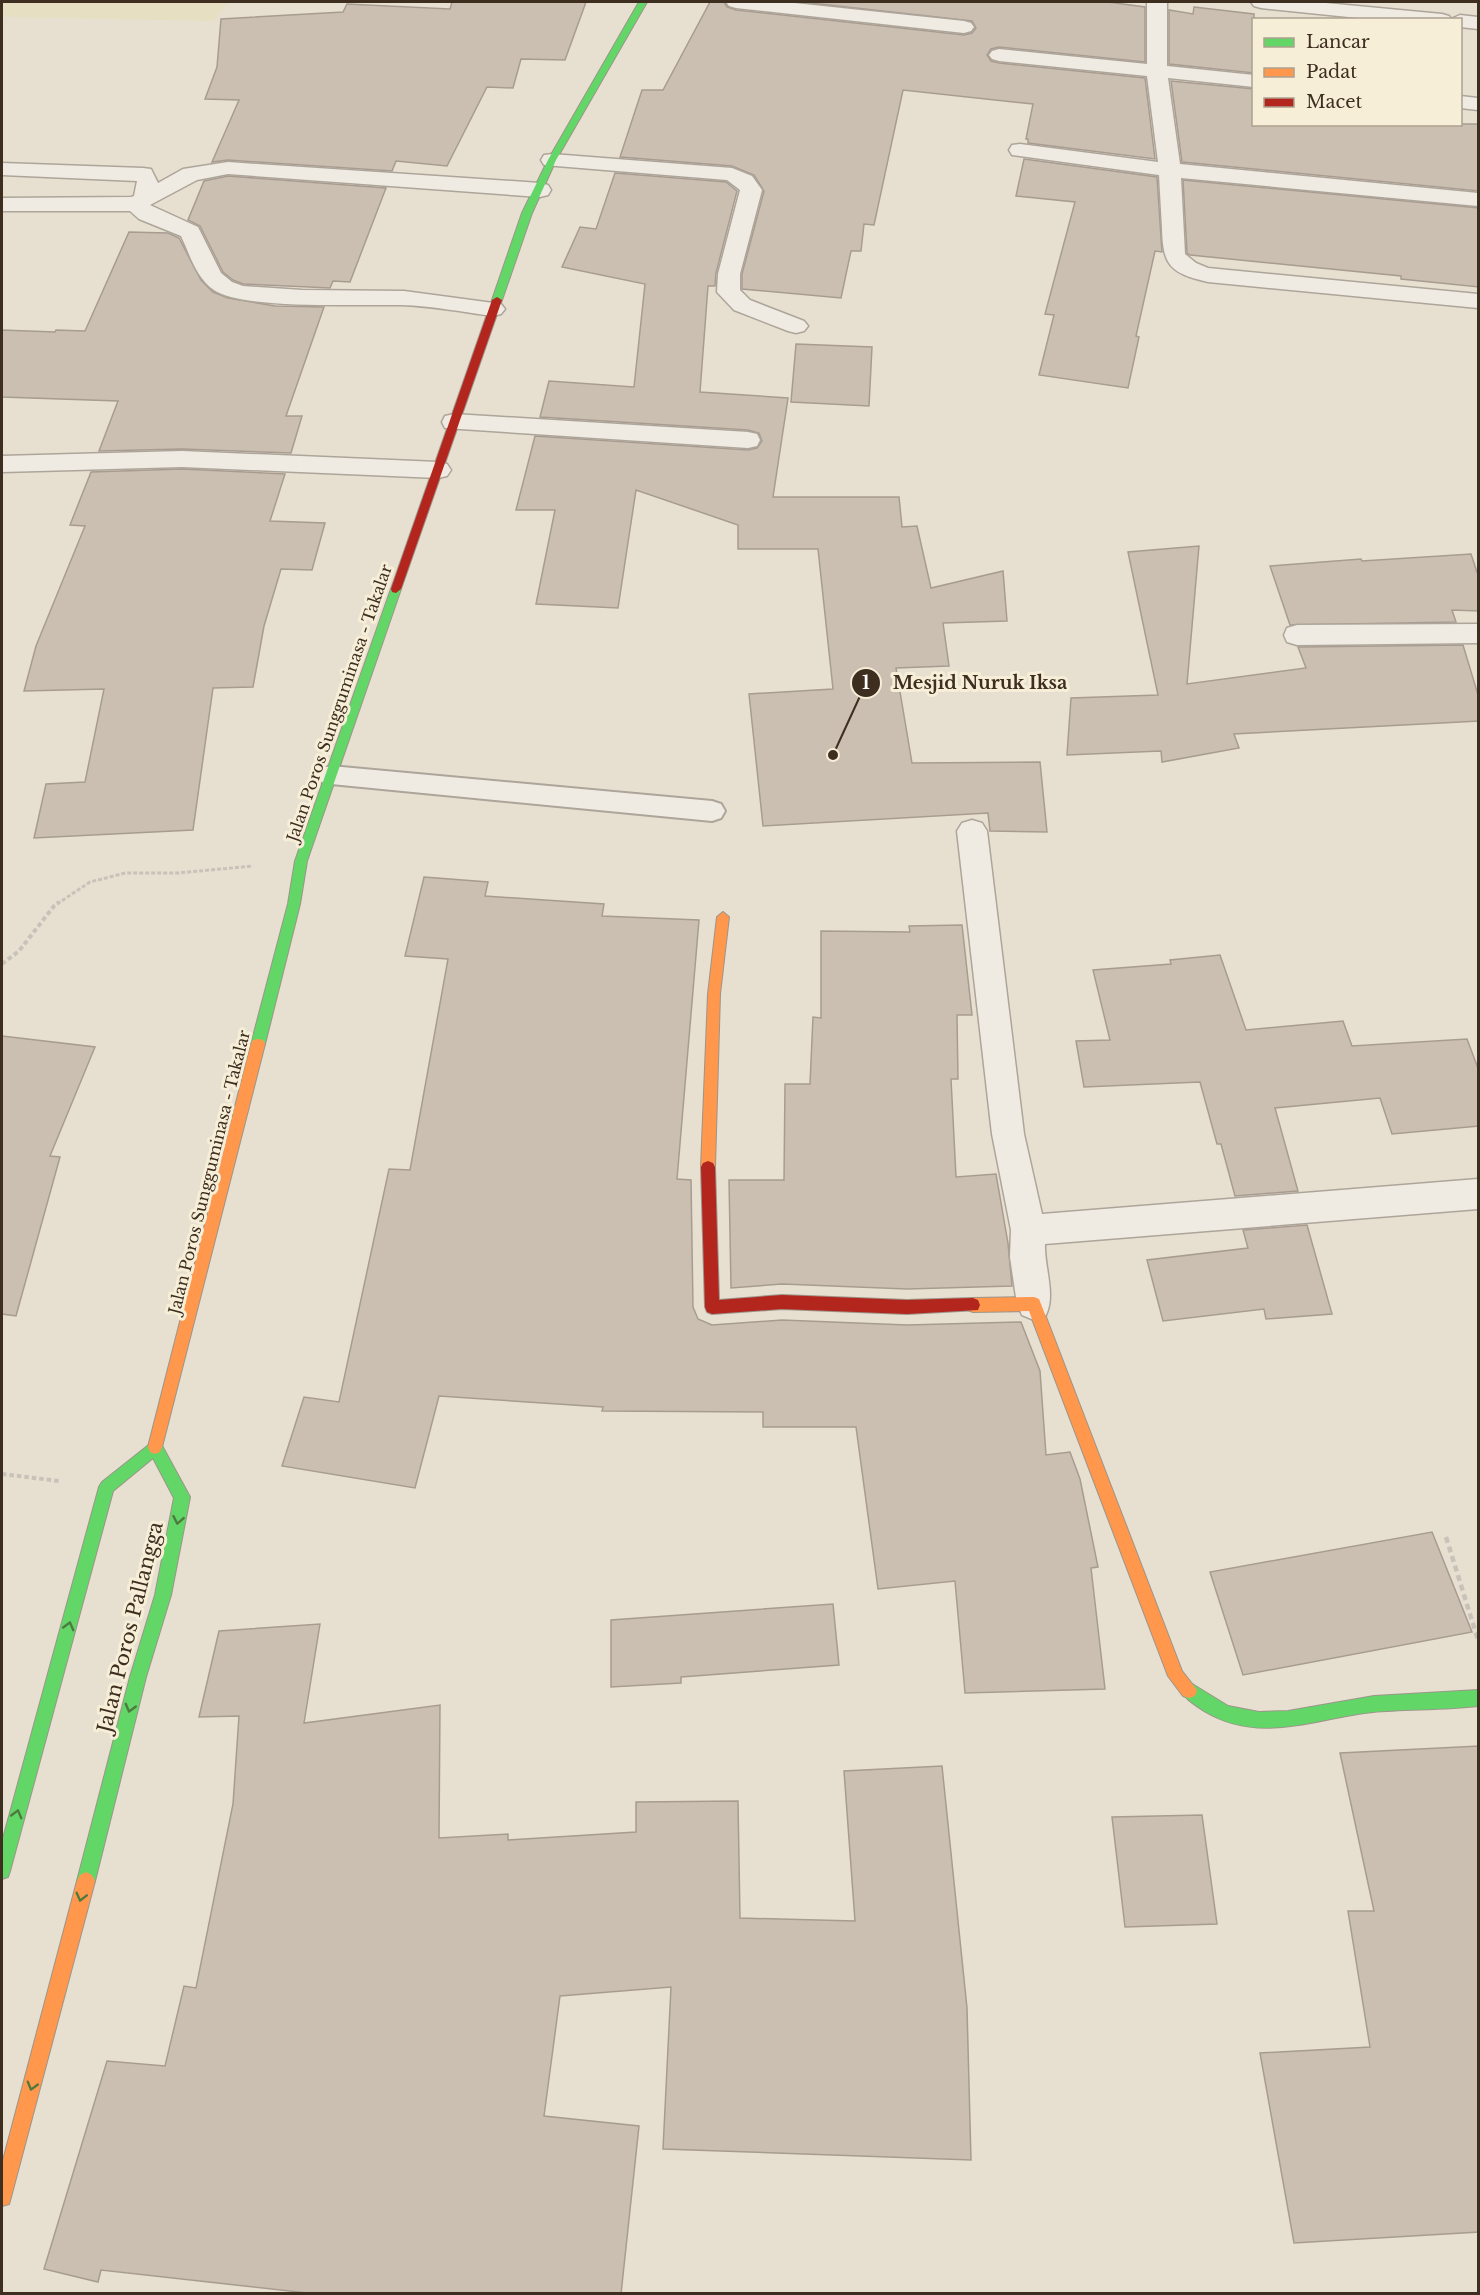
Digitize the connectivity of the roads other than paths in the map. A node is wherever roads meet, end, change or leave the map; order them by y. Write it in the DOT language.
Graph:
graph roads {
  1 [pos="643,2"];
  2 [pos="736,2"];
  3 [pos="1157,2"];
  4 [pos="1261,2"];
  5 [pos="1422,18"];
  6 [pos="1462,21"];
  7 [pos="1479,23"];
  8 [pos="964,27"];
  9 [pos="999,56"];
  10 [pos="1157,71"];
  11 [pos="1252,81"];
  12 [pos="1462,102"];
  13 [pos="1479,104"];
  14 [pos="1020,150"];
  15 [pos="552,160"];
  16 [pos="2,169"];
  17 [pos="1170,170"];
  18 [pos="540,190"];
  19 [pos="1479,199"];
  20 [pos="140,202"];
  21 [pos="2,205"];
  22 [pos="1479,302"];
  23 [pos="493,309"];
  24 [pos="796,326"];
  25 [pos="454,422"];
  26 [pos="748,440"];
  27 [pos="2,464"];
  28 [pos="438,470"];
  29 [pos="1479,634"];
  30 [pos="1297,635"];
  31 [pos="331,775"];
  32 [pos="712,811"];
  33 [pos="972,831"];
  34 [pos="723,917"];
  35 [pos="1479,1194"];
  36 [pos="1028,1230"];
  37 [pos="1034,1304"];
  38 [pos="155,1447"];
  39 [pos="1479,1698"];
  40 [pos="2,1871"];
  41 [pos="2,2197"];
  1 -- 15 [label="main road, Jalan Poros Sungguminasa - Takalar"];
  2 -- 8 [label="street"];
  3 -- 10 [label="street"];
  4 -- 5 [label="street"];
  6 -- 7 [label="street"];
  9 -- 10 [label="street"];
  10 -- 11 [label="street"];
  10 -- 17 [label="street"];
  12 -- 13 [label="street"];
  14 -- 17 [label="street"];
  15 -- 18 [label="main road, Jalan Poros Sungguminasa - Takalar"];
  15 -- 24 [label="street"];
  16 -- 20 [label="street"];
  17 -- 19 [label="street"];
  17 -- 22 [label="street"];
  18 -- 20 [label="street"];
  18 -- 23 [label="main road, Jalan Poros Sungguminasa - Takalar"];
  20 -- 21 [label="street"];
  20 -- 23 [label="street"];
  23 -- 25 [label="main road, Jalan Poros Sungguminasa - Takalar"];
  25 -- 26 [label="street"];
  25 -- 28 [label="main road, Jalan Poros Sungguminasa - Takalar"];
  27 -- 28 [label="street"];
  28 -- 31 [label="main road, Jalan Poros Sungguminasa - Takalar"];
  29 -- 30 [label="street"];
  31 -- 32 [label="lane"];
  31 -- 38 [label="main road, Jalan Poros Sungguminasa - Takalar"];
  33 -- 36 [label="street"];
  34 -- 37 [label="main road"];
  35 -- 36 [label="street"];
  36 -- 37 [label="street"];
  37 -- 39 [label="main road"];
  40 -- 38 [label="main road, one-way"];
  38 -- 41 [label="main road, Jalan Poros Pallangga, one-way"];
}
